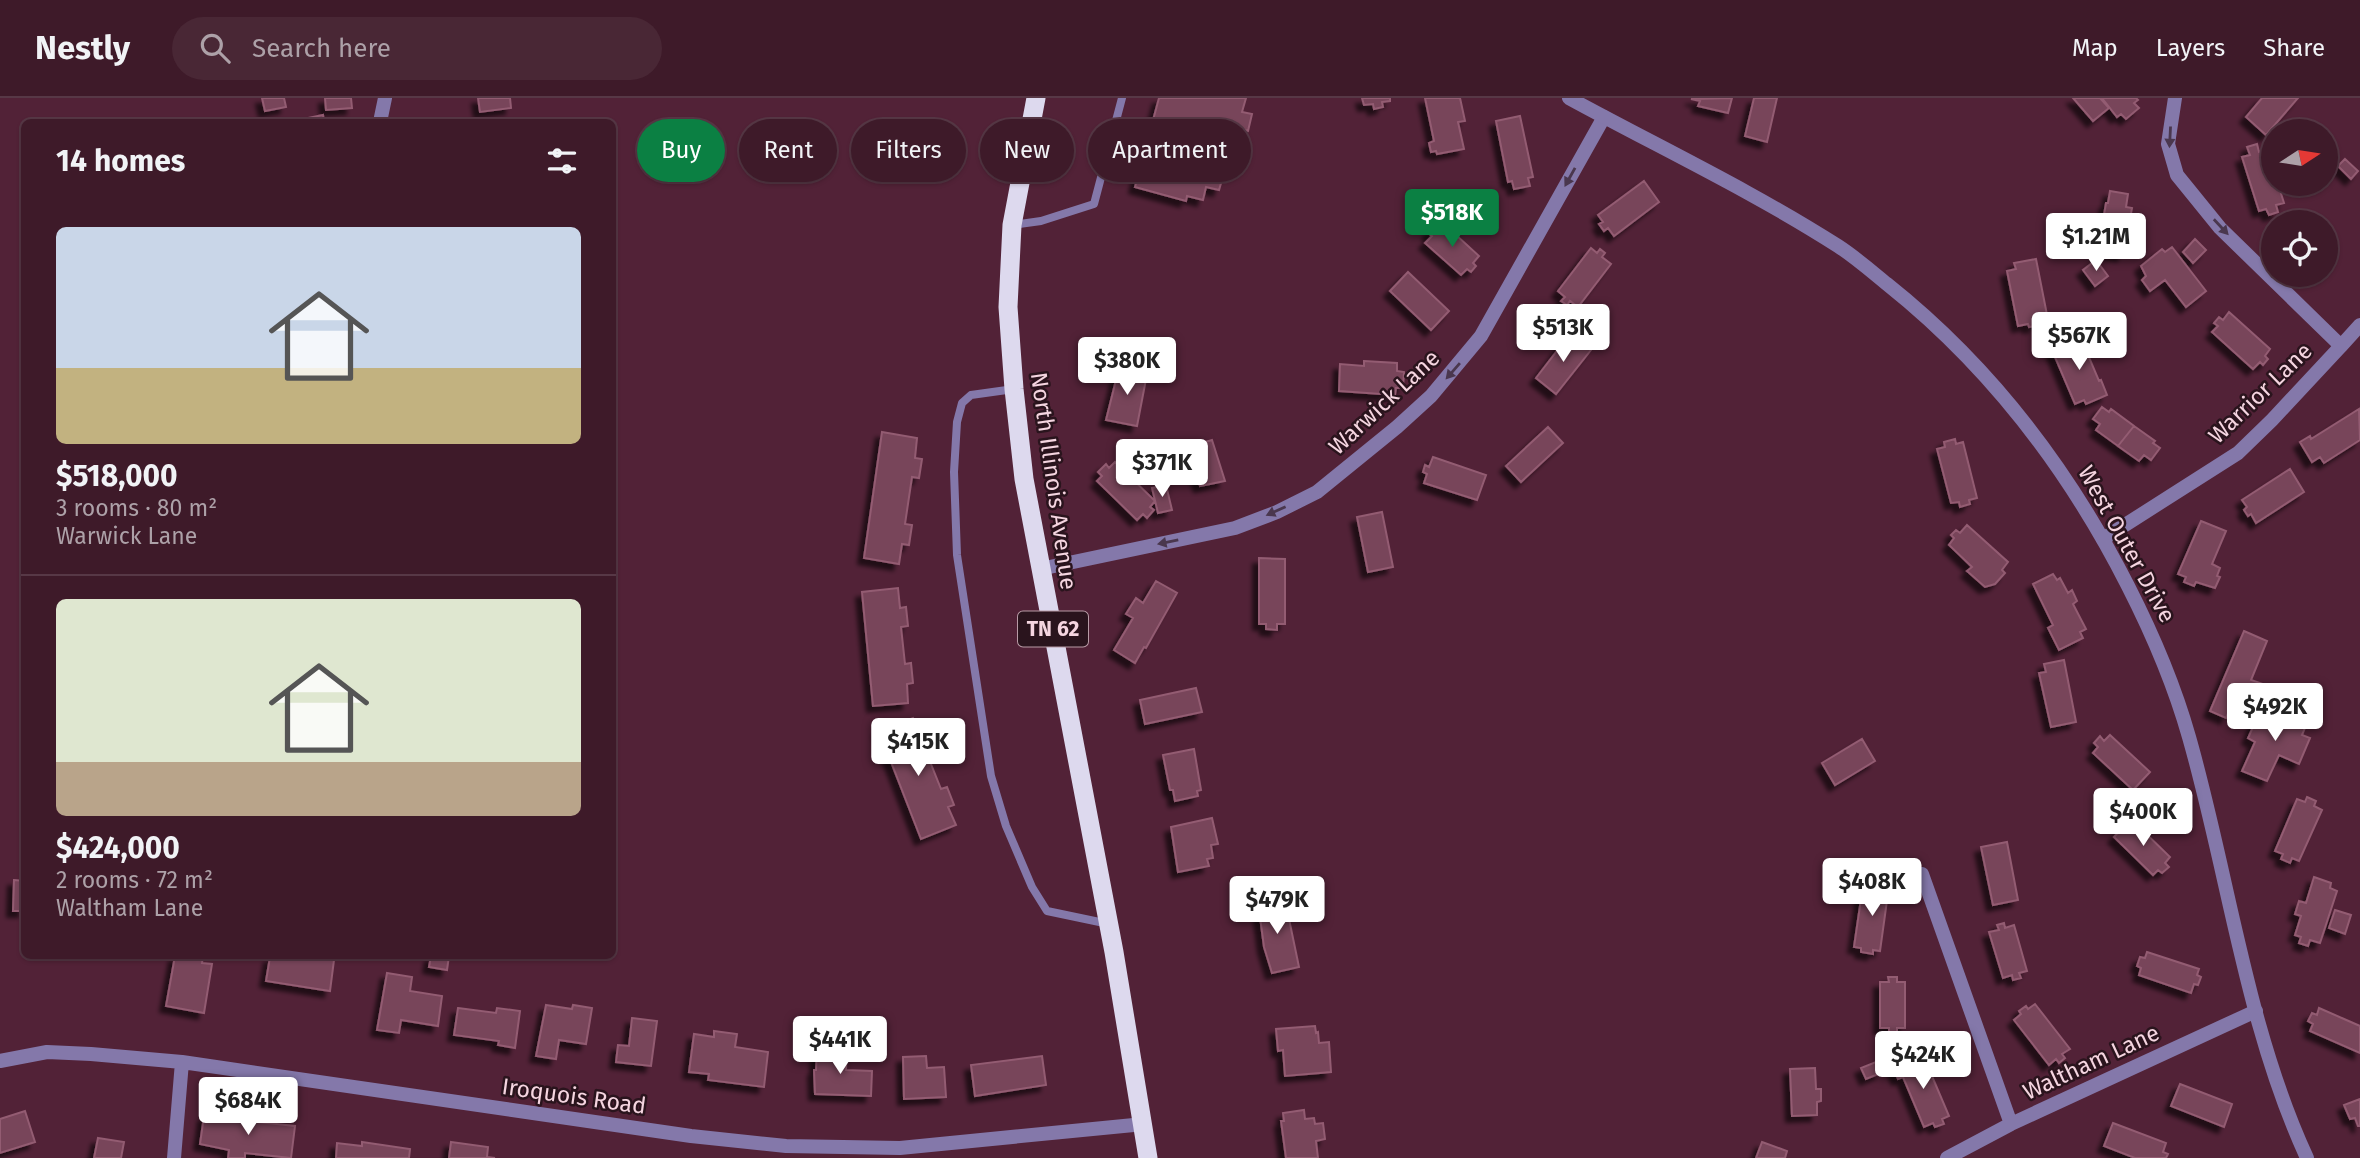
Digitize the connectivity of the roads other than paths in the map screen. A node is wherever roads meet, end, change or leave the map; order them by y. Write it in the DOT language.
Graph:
graph roads {
  1 [pos="385,98"];
  2 [pos="1036,98"];
  3 [pos="1122,98"];
  4 [pos="1569,98"];
  5 [pos="2175,98"];
  6 [pos="1604,117"];
  7 [pos="381,119"];
  8 [pos="1012,225"];
  9 [pos="2360,325"];
  10 [pos="2341,345"];
  11 [pos="1014,389"];
  12 [pos="2104,538"];
  13 [pos="1040,569"];
  14 [pos="1922,874"];
  15 [pos="1109,924"];
  16 [pos="2256,1011"];
  17 [pos="0,1061"];
  18 [pos="182,1062"];
  19 [pos="1144,1124"];
  20 [pos="2011,1124"];
  21 [pos="174,1158"];
  22 [pos="1149,1158"];
  23 [pos="1947,1158"];
  24 [pos="2307,1158"];
  1 -- 7 [label="street"];
  2 -- 8 [label="highway, North Illinois Avenue / TN 62"];
  3 -- 8 [label="lane"];
  4 -- 6 [label="street, West Outer Drive"];
  5 -- 10 [label="street, one-way"];
  6 -- 12 [label="street, West Outer Drive"];
  6 -- 13 [label="street, Warwick Lane, one-way"];
  8 -- 11 [label="highway, North Illinois Avenue / TN 62"];
  9 -- 10 [label="street, Warrior Lane"];
  10 -- 12 [label="street, Warrior Lane"];
  11 -- 13 [label="highway, North Illinois Avenue / TN 62"];
  11 -- 15 [label="lane"];
  12 -- 16 [label="street, West Outer Drive"];
  13 -- 15 [label="highway, North Illinois Avenue / TN 62"];
  14 -- 20 [label="street"];
  15 -- 19 [label="highway, North Illinois Avenue / TN 62"];
  16 -- 20 [label="street, Waltham Lane"];
  16 -- 24 [label="street, West Outer Drive"];
  17 -- 18 [label="street, Iroquois Road"];
  18 -- 19 [label="street, Iroquois Road"];
  18 -- 21 [label="street"];
  19 -- 22 [label="highway, North Illinois Avenue / TN 62"];
  20 -- 23 [label="street, Waltham Lane"];
}
